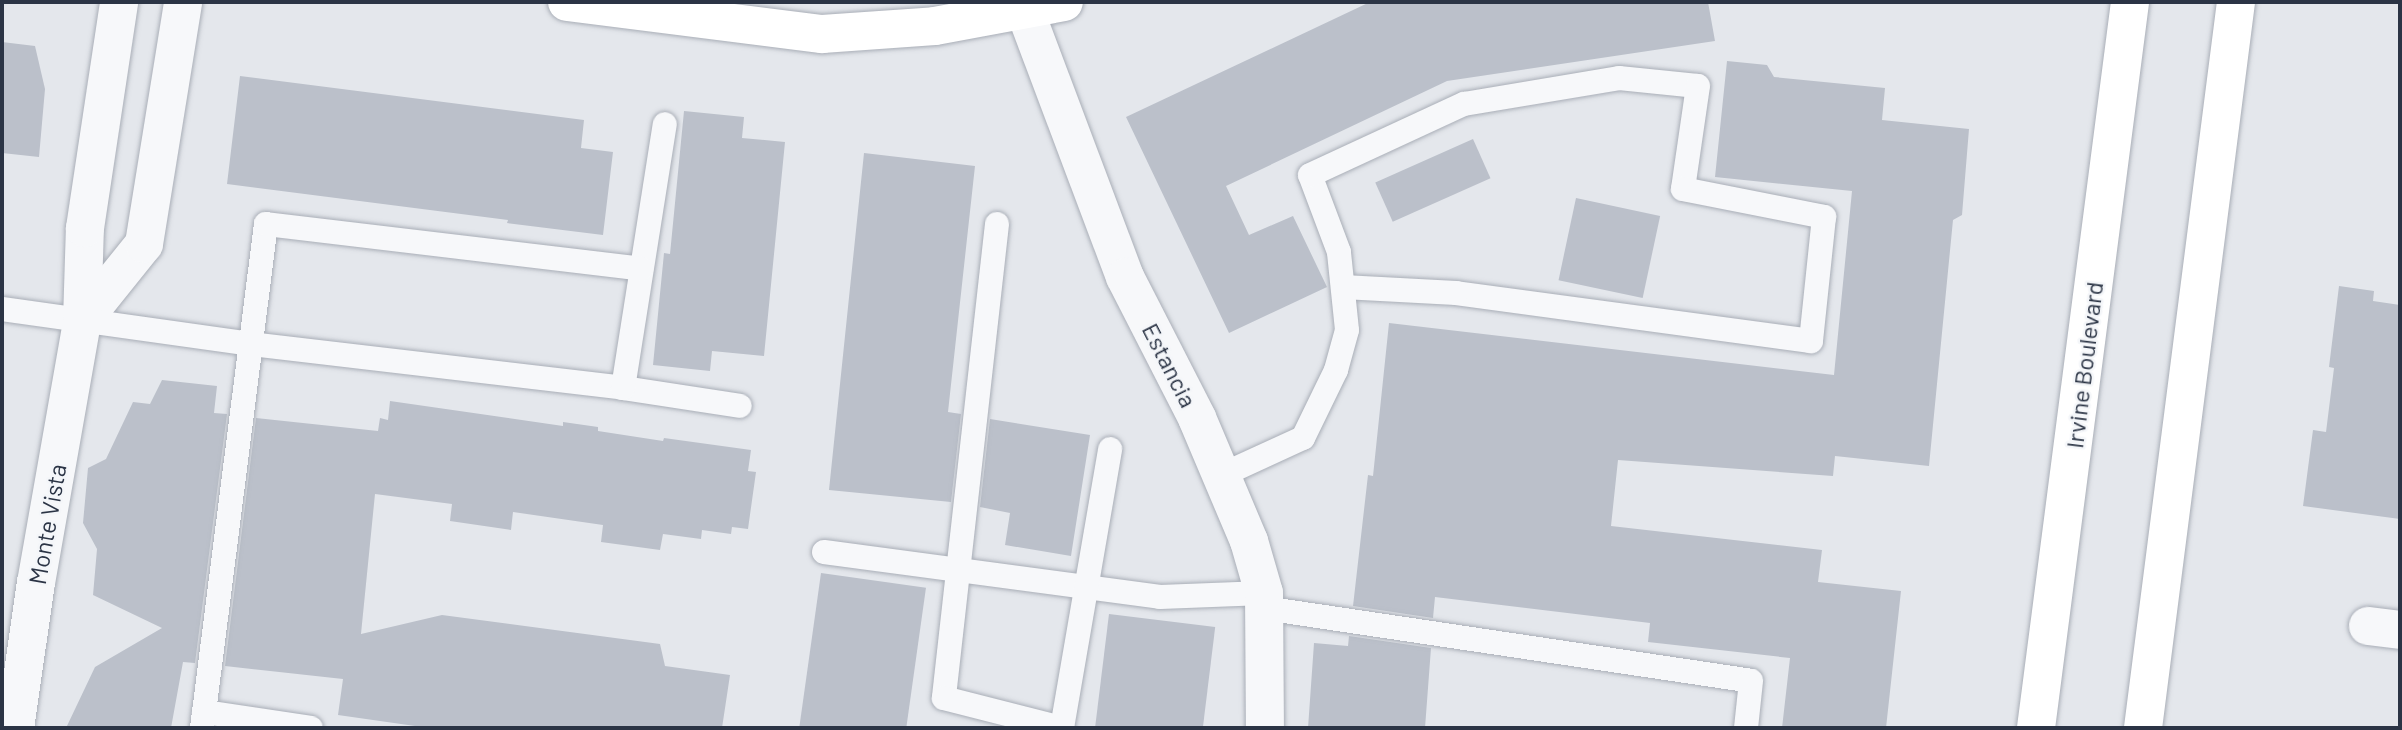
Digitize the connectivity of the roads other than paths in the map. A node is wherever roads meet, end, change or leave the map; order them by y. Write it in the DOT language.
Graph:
graph roads {
  1 [pos="119,2"];
  2 [pos="183,2"];
  3 [pos="567,2"];
  4 [pos="1065,2"];
  5 [pos="2130,2"];
  6 [pos="2236,2"];
  7 [pos="1025,11"];
  8 [pos="665,124"];
  9 [pos="997,225"];
  10 [pos="641,269"];
  11 [pos="1343,287"];
  12 [pos="2,309"];
  13 [pos="82,321"];
  14 [pos="251,344"];
  15 [pos="623,388"];
  16 [pos="740,406"];
  17 [pos="1110,449"];
  18 [pos="1222,475"];
  19 [pos="824,552"];
  20 [pos="959,570"];
  21 [pos="1088,588"];
  22 [pos="1264,600"];
  23 [pos="203,720"];
  24 [pos="15,728"];
  25 [pos="302,728"];
  26 [pos="1062,728"];
  27 [pos="1265,728"];
  28 [pos="1746,728"];
  29 [pos="2036,728"];
  30 [pos="2143,728"];
  1 -- 13 [label="street, Monte Vista"];
  2 -- 13 [label="street, Monte Vista"];
  3 -- 7 [label="main road"];
  4 -- 7 [label="main road"];
  5 -- 29 [label="main road, Irvine Boulevard"];
  6 -- 30 [label="main road"];
  7 -- 18 [label="street, Estancia"];
  8 -- 10 [label="lane"];
  9 -- 20 [label="lane"];
  10 -- 14 [label="lane"];
  10 -- 15 [label="lane"];
  11 -- 11 [label="lane"];
  11 -- 18 [label="lane"];
  12 -- 13 [label="lane"];
  13 -- 14 [label="lane"];
  13 -- 24 [label="street, Monte Vista"];
  14 -- 15 [label="lane"];
  14 -- 23 [label="lane"];
  15 -- 16 [label="lane"];
  17 -- 21 [label="lane"];
  18 -- 22 [label="street, Estancia"];
  19 -- 20 [label="lane"];
  20 -- 21 [label="lane"];
  20 -- 26 [label="lane"];
  21 -- 22 [label="lane"];
  21 -- 26 [label="lane"];
  22 -- 27 [label="street, Estancia"];
  22 -- 28 [label="lane"];
  23 -- 25 [label="lane"];
}
